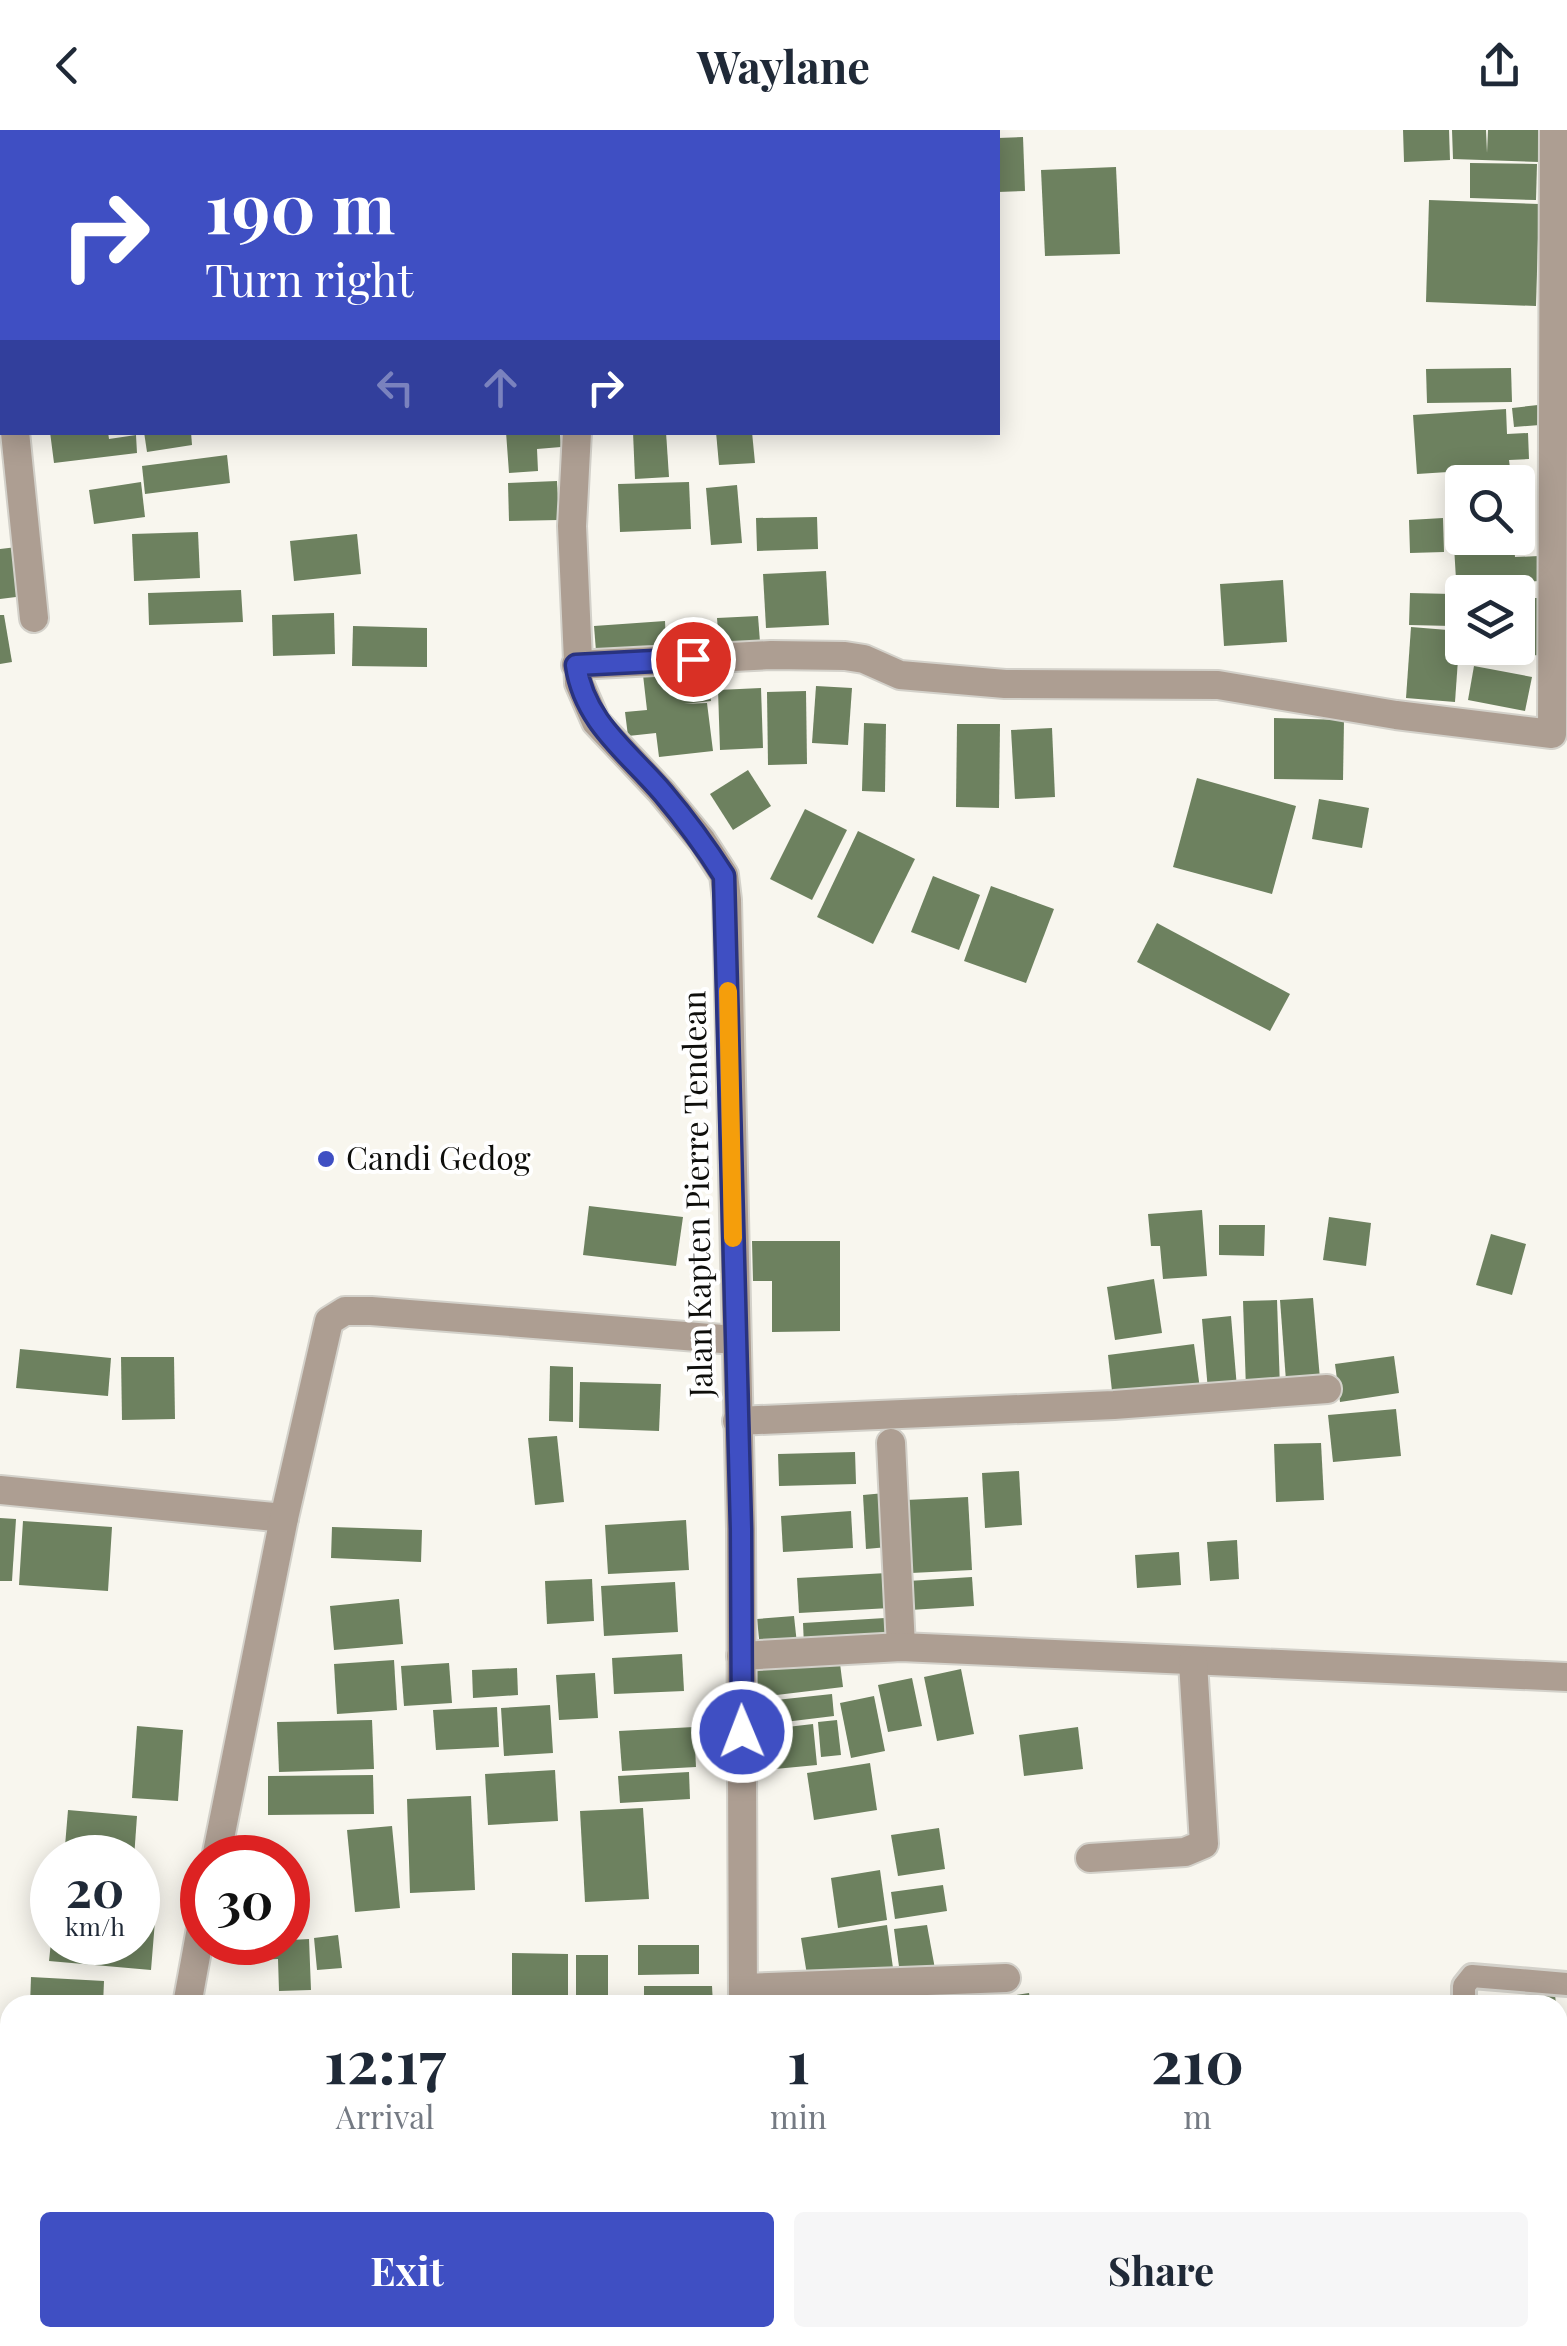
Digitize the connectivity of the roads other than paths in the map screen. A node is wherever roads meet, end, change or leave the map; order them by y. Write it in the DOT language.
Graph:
graph roads {
  1 [pos="1554,130"];
  2 [pos="577,435"];
  3 [pos="10,443"];
  4 [pos="34,618"];
  5 [pos="576,665"];
  6 [pos="1560,733"];
  7 [pos="735,1340"];
  8 [pos="1327,1389"];
  9 [pos="738,1421"];
  10 [pos="891,1443"];
  11 [pos="0,1490"];
  12 [pos="284,1518"];
  13 [pos="901,1647"];
  14 [pos="740,1656"];
  15 [pos="1193,1662"];
  16 [pos="1567,1677"];
  17 [pos="221,1835"];
  18 [pos="1090,1858"];
  19 [pos="194,1965"];
  20 [pos="1006,1978"];
  21 [pos="1567,1984"];
  22 [pos="189,1995"];
  23 [pos="743,1995"];
  24 [pos="771,1995"];
  25 [pos="1464,1995"];
  1 -- 6 [label="street"];
  2 -- 5 [label="street, Jalan Kapten Pierre Tendean"];
  3 -- 4 [label="street"];
  5 -- 6 [label="street"];
  5 -- 7 [label="street, Jalan Kapten Pierre Tendean"];
  7 -- 9 [label="street, Jalan Kapten Pierre Tendean"];
  7 -- 12 [label="street"];
  8 -- 9 [label="street"];
  9 -- 14 [label="street, Jalan Kapten Pierre Tendean"];
  10 -- 13 [label="street"];
  11 -- 12 [label="street"];
  12 -- 17 [label="street"];
  13 -- 14 [label="street"];
  13 -- 15 [label="street"];
  14 -- 23 [label="street, Jalan Kapten Pierre Tendean"];
  15 -- 16 [label="street"];
  15 -- 18 [label="street"];
  19 -- 22 [label="street"];
  20 -- 24 [label="street"];
  21 -- 25 [label="lane"];
}
